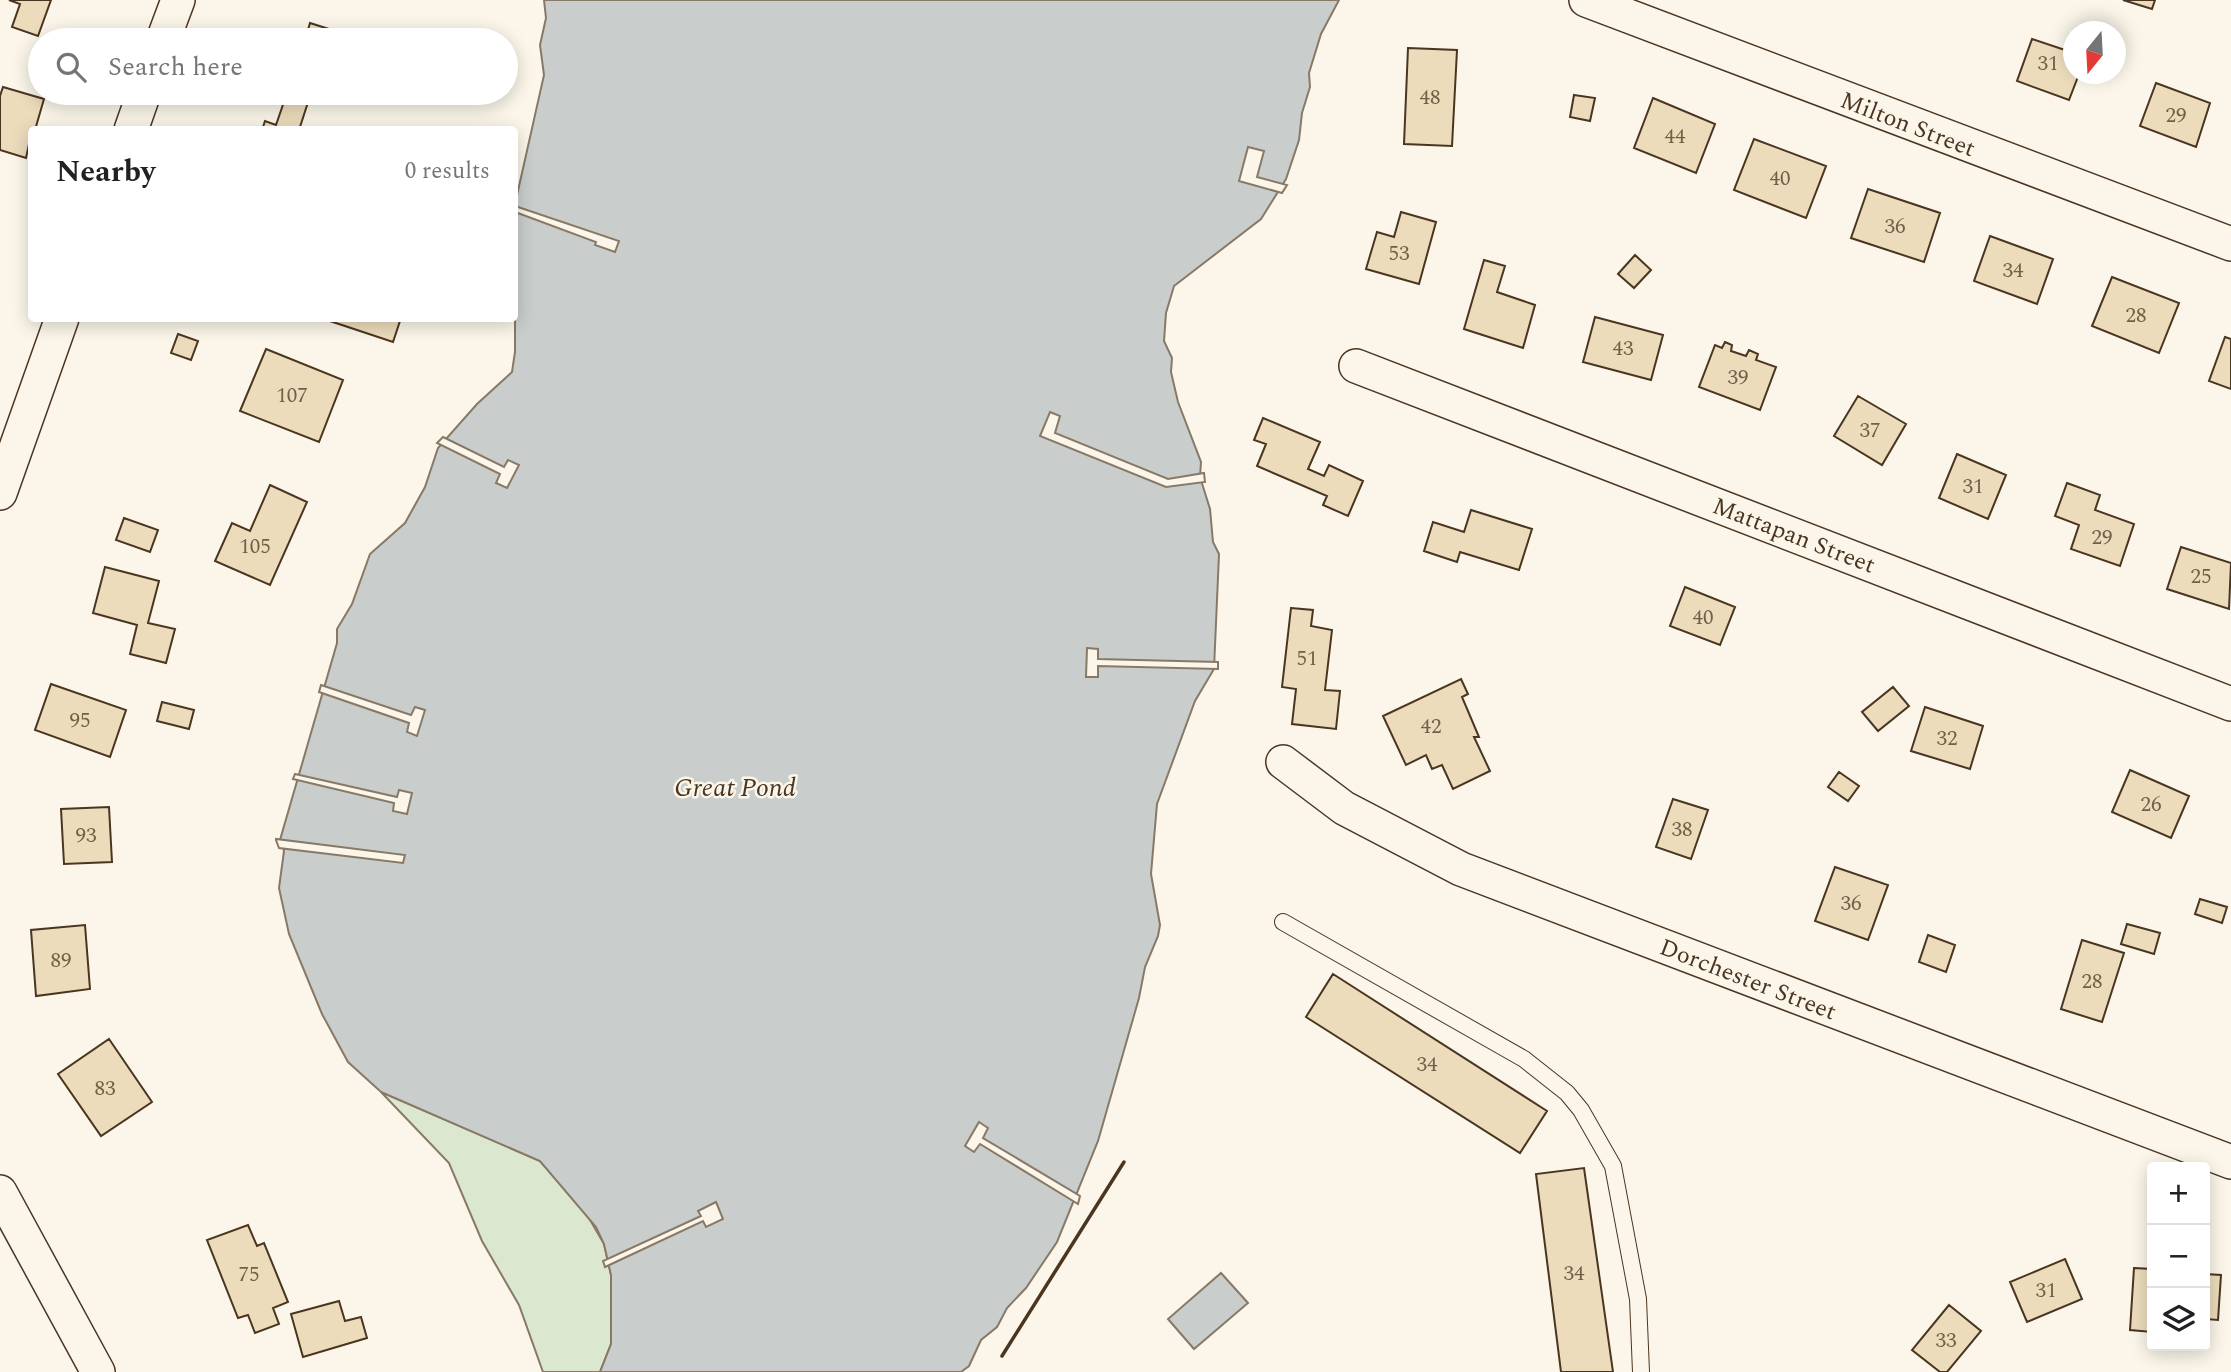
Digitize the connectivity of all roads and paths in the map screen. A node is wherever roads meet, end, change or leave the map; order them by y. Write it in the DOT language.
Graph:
graph roads {
  1 [pos="178,0"];
  2 [pos="1586,0"];
  3 [pos="168,28"];
  4 [pos="140,105"];
  5 [pos="132,126"];
  6 [pos="2231,244"];
  7 [pos="61,322"];
  8 [pos="1356,366"];
  9 [pos="0,493"];
  10 [pos="2231,704"];
  11 [pos="1283,762"];
  12 [pos="1283,922"];
  13 [pos="2231,1162"];
  14 [pos="0,1192"];
  15 [pos="0,1242"];
  16 [pos="44,1272"];
  17 [pos="98,1372"];
  18 [pos="1641,1372"];
  1 -- 3 [label="street"];
  2 -- 6 [label="street, Milton Street"];
  4 -- 5 [label="street"];
  7 -- 9 [label="street"];
  8 -- 10 [label="street, Mattapan Street"];
  11 -- 13 [label="street, Dorchester Street"];
  12 -- 18 [label="lane"];
  14 -- 16 [label="street"];
  15 -- 16 [label="street"];
  16 -- 17 [label="street"];
}
